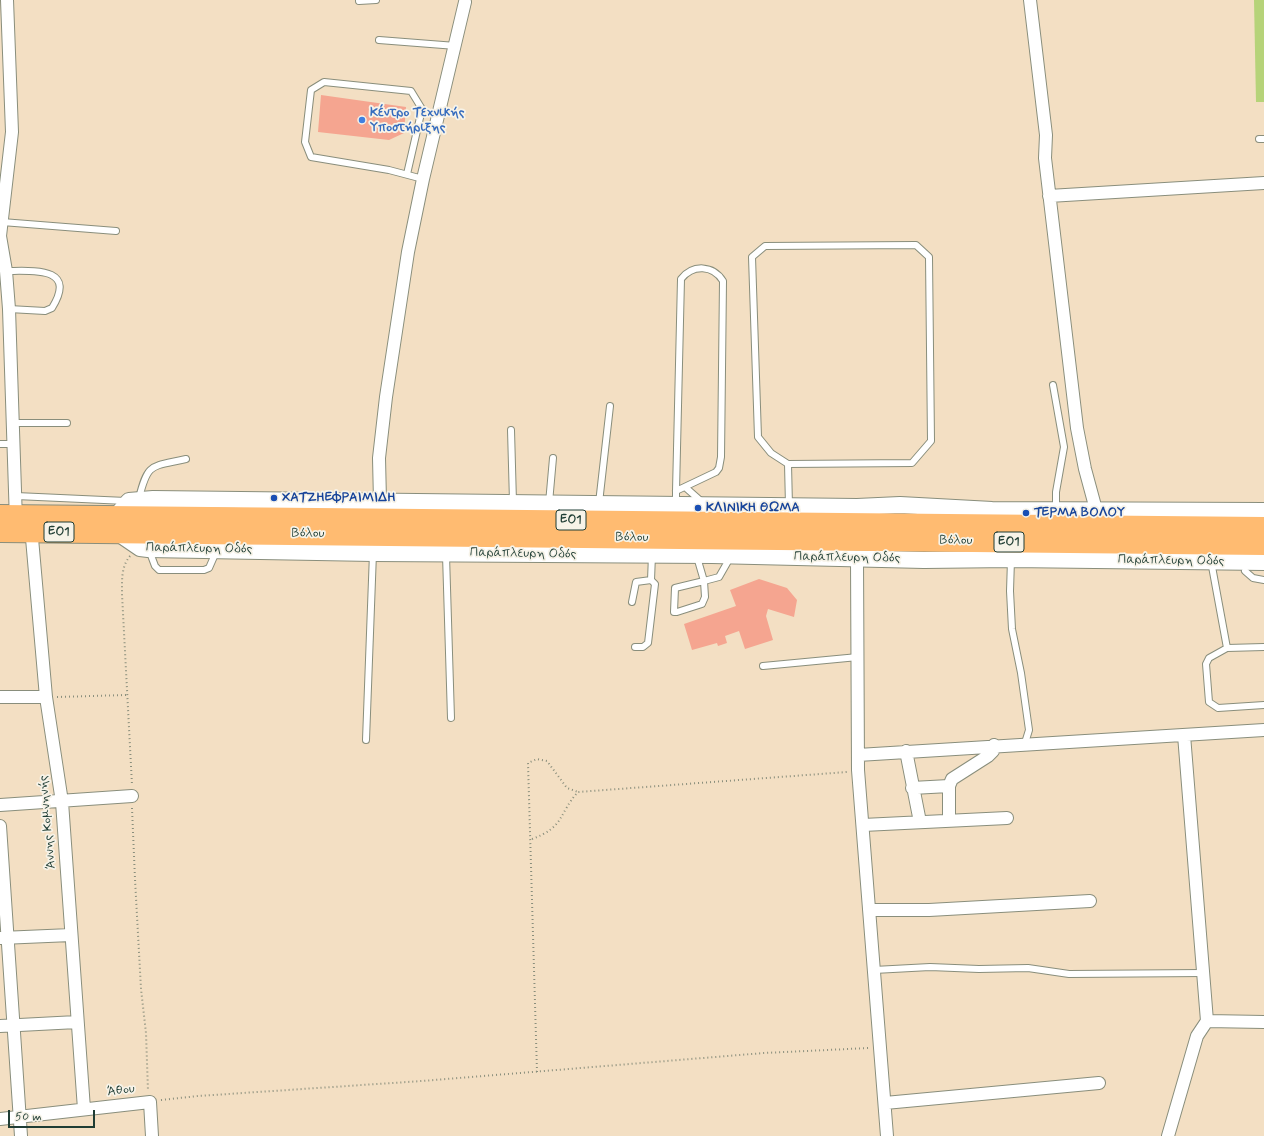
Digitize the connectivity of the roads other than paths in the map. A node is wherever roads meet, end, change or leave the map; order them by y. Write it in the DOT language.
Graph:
graph roads {
  1 [pos="7,0"];
  2 [pos="376,0"];
  3 [pos="1030,0"];
  4 [pos="359,1"];
  5 [pos="464,1"];
  6 [pos="380,40"];
  7 [pos="456,46"];
  8 [pos="407,174"];
  9 [pos="423,179"];
  10 [pos="1264,183"];
  11 [pos="1049,196"];
  12 [pos="2,222"];
  13 [pos="116,231"];
  14 [pos="0,236"];
  15 [pos="6,271"];
  16 [pos="9,309"];
  17 [pos="1053,385"];
  18 [pos="610,406"];
  19 [pos="13,422"];
  20 [pos="67,423"];
  21 [pos="511,430"];
  22 [pos="0,444"];
  23 [pos="14,444"];
  24 [pos="553,458"];
  25 [pos="186,459"];
  26 [pos="788,464"];
  27 [pos="685,487"];
  28 [pos="676,498"];
  29 [pos="380,501"];
  30 [pos="513,502"];
  31 [pos="550,503"];
  32 [pos="599,503"];
  33 [pos="704,505"];
  34 [pos="789,506"];
  35 [pos="1056,510"];
  36 [pos="1264,511"];
  37 [pos="125,512"];
  38 [pos="16,520"];
  39 [pos="1264,527"];
  40 [pos="1100,534"];
  41 [pos="1264,545"];
  42 [pos="144,548"];
  43 [pos="217,550"];
  44 [pos="373,553"];
  45 [pos="446,553"];
  46 [pos="697,555"];
  47 [pos="731,555"];
  48 [pos="652,556"];
  49 [pos="857,559"];
  50 [pos="1011,559"];
  51 [pos="1211,561"];
  52 [pos="1264,562"];
  53 [pos="1245,571"];
  54 [pos="651,580"];
  55 [pos="1264,580"];
  56 [pos="704,581"];
  57 [pos="632,602"];
  58 [pos="635,647"];
  59 [pos="1264,647"];
  60 [pos="1227,648"];
  61 [pos="858,657"];
  62 [pos="763,666"];
  63 [pos="0,697"];
  64 [pos="46,697"];
  65 [pos="1264,705"];
  66 [pos="451,718"];
  67 [pos="1264,730"];
  68 [pos="1184,734"];
  69 [pos="366,740"];
  70 [pos="1025,744"];
  71 [pos="994,745"];
  72 [pos="906,751"];
  73 [pos="858,755"];
  74 [pos="949,786"];
  75 [pos="912,788"];
  76 [pos="132,796"];
  77 [pos="62,802"];
  78 [pos="0,805"];
  79 [pos="1007,818"];
  80 [pos="948,821"];
  81 [pos="920,822"];
  82 [pos="863,825"];
  83 [pos="0,826"];
  84 [pos="1090,901"];
  85 [pos="869,910"];
  86 [pos="71,935"];
  87 [pos="4,938"];
  88 [pos="874,970"];
  89 [pos="1204,973"];
  90 [pos="1207,1021"];
  91 [pos="77,1022"];
  92 [pos="1264,1022"];
  93 [pos="13,1025"];
  94 [pos="0,1026"];
  95 [pos="1099,1083"];
  96 [pos="885,1103"];
  97 [pos="84,1109"];
  98 [pos="20,1116"];
  99 [pos="0,1119"];
  100 [pos="21,1136"];
  101 [pos="152,1136"];
  102 [pos="887,1136"];
  103 [pos="1168,1136"];
  1 -- 12 [label="street, Άννης Κομνηνής"];
  2 -- 4 [label="lane"];
  3 -- 11 [label="street"];
  5 -- 7 [label="street"];
  6 -- 7 [label="lane"];
  7 -- 9 [label="street"];
  8 -- 8 [label="lane"];
  8 -- 9 [label="lane"];
  9 -- 29 [label="street"];
  10 -- 11 [label="street"];
  11 -- 40 [label="street"];
  12 -- 13 [label="lane"];
  12 -- 14 [label="street, Άννης Κομνηνής"];
  14 -- 15 [label="street, Άννης Κομνηνής"];
  15 -- 16 [label="street, Άννης Κομνηνής"];
  15 -- 16 [label="lane"];
  16 -- 19 [label="street, Άννης Κομνηνής"];
  17 -- 35 [label="lane"];
  18 -- 32 [label="lane"];
  19 -- 20 [label="lane"];
  19 -- 23 [label="street, Άννης Κομνηνής"];
  21 -- 30 [label="lane"];
  22 -- 23 [label="lane"];
  23 -- 38 [label="street, Άννης Κομνηνής"];
  24 -- 31 [label="lane"];
  25 -- 37 [label="lane"];
  26 -- 26 [label="lane"];
  26 -- 34 [label="lane"];
  27 -- 28 [label="lane"];
  27 -- 28 [label="lane"];
  27 -- 33 [label="lane"];
  28 -- 32 [label="street, Παράπλευρη Οδός"];
  28 -- 33 [label="street, Παράπλευρη Οδός"];
  29 -- 30 [label="street, Παράπλευρη Οδός"];
  29 -- 37 [label="street, Παράπλευρη Οδός"];
  30 -- 31 [label="street, Παράπλευρη Οδός"];
  31 -- 32 [label="street, Παράπλευρη Οδός"];
  33 -- 34 [label="street, Παράπλευρη Οδός"];
  34 -- 35 [label="street, Παράπλευρη Οδός"];
  35 -- 40 [label="street, Παράπλευρη Οδός"];
  36 -- 40 [label="street, Παράπλευρη Οδός"];
  37 -- 38 [label="main road, Βόλου / ΕΟ1"];
  37 -- 38 [label="lane"];
  37 -- 40 [label="main road, Βόλου / ΕΟ1"];
  37 -- 42 [label="street, Παράπλευρη Οδός"];
  38 -- 64 [label="street, Άννης Κομνηνής"];
  39 -- 40 [label="main road, Βόλου / ΕΟ1"];
  40 -- 41 [label="main road, Βόλου / ΕΟ1"];
  40 -- 50 [label="street, Παράπλευρη Οδός"];
  40 -- 51 [label="street, Παράπλευρη Οδός"];
  42 -- 43 [label="street, Παράπλευρη Οδός"];
  42 -- 43 [label="lane"];
  43 -- 44 [label="street, Παράπλευρη Οδός"];
  44 -- 45 [label="street, Παράπλευρη Οδός"];
  44 -- 69 [label="lane"];
  45 -- 48 [label="street, Παράπλευρη Οδός"];
  45 -- 66 [label="lane"];
  46 -- 47 [label="street, Παράπλευρη Οδός"];
  46 -- 48 [label="street, Παράπλευρη Οδός"];
  46 -- 56 [label="lane"];
  47 -- 49 [label="street, Παράπλευρη Οδός"];
  47 -- 56 [label="lane"];
  48 -- 54 [label="lane"];
  49 -- 50 [label="street, Παράπλευρη Οδός"];
  49 -- 61 [label="street"];
  50 -- 70 [label="lane"];
  51 -- 52 [label="street, Παράπλευρη Οδός"];
  51 -- 60 [label="lane"];
  53 -- 55 [label="lane"];
  54 -- 57 [label="lane"];
  54 -- 58 [label="lane"];
  56 -- 56 [label="lane"];
  59 -- 60 [label="lane"];
  60 -- 65 [label="lane"];
  61 -- 62 [label="lane"];
  61 -- 73 [label="street"];
  63 -- 64 [label="street"];
  64 -- 77 [label="street, Άννης Κομνηνής"];
  67 -- 68 [label="street"];
  68 -- 70 [label="street"];
  68 -- 89 [label="street"];
  70 -- 71 [label="street"];
  71 -- 72 [label="street"];
  71 -- 74 [label="street"];
  72 -- 73 [label="street"];
  72 -- 75 [label="street"];
  73 -- 82 [label="street"];
  74 -- 75 [label="street"];
  74 -- 80 [label="street"];
  75 -- 81 [label="street"];
  76 -- 77 [label="street"];
  77 -- 78 [label="street"];
  77 -- 86 [label="street, Άννης Κομνηνής"];
  79 -- 80 [label="street"];
  80 -- 81 [label="street"];
  81 -- 82 [label="street"];
  82 -- 85 [label="street"];
  83 -- 87 [label="street"];
  84 -- 85 [label="street"];
  85 -- 88 [label="street"];
  86 -- 87 [label="street"];
  86 -- 91 [label="street, Άννης Κομνηνής"];
  87 -- 93 [label="street"];
  88 -- 89 [label="lane"];
  88 -- 96 [label="street"];
  89 -- 90 [label="street"];
  90 -- 92 [label="street"];
  90 -- 103 [label="street"];
  91 -- 93 [label="street"];
  91 -- 97 [label="street, Άννης Κομνηνής"];
  93 -- 94 [label="street"];
  93 -- 98 [label="street"];
  95 -- 96 [label="street"];
  96 -- 102 [label="street"];
  97 -- 98 [label="street, Άθου"];
  97 -- 101 [label="street, Άθου"];
  98 -- 99 [label="street, Άθου"];
  98 -- 100 [label="street"];
}
